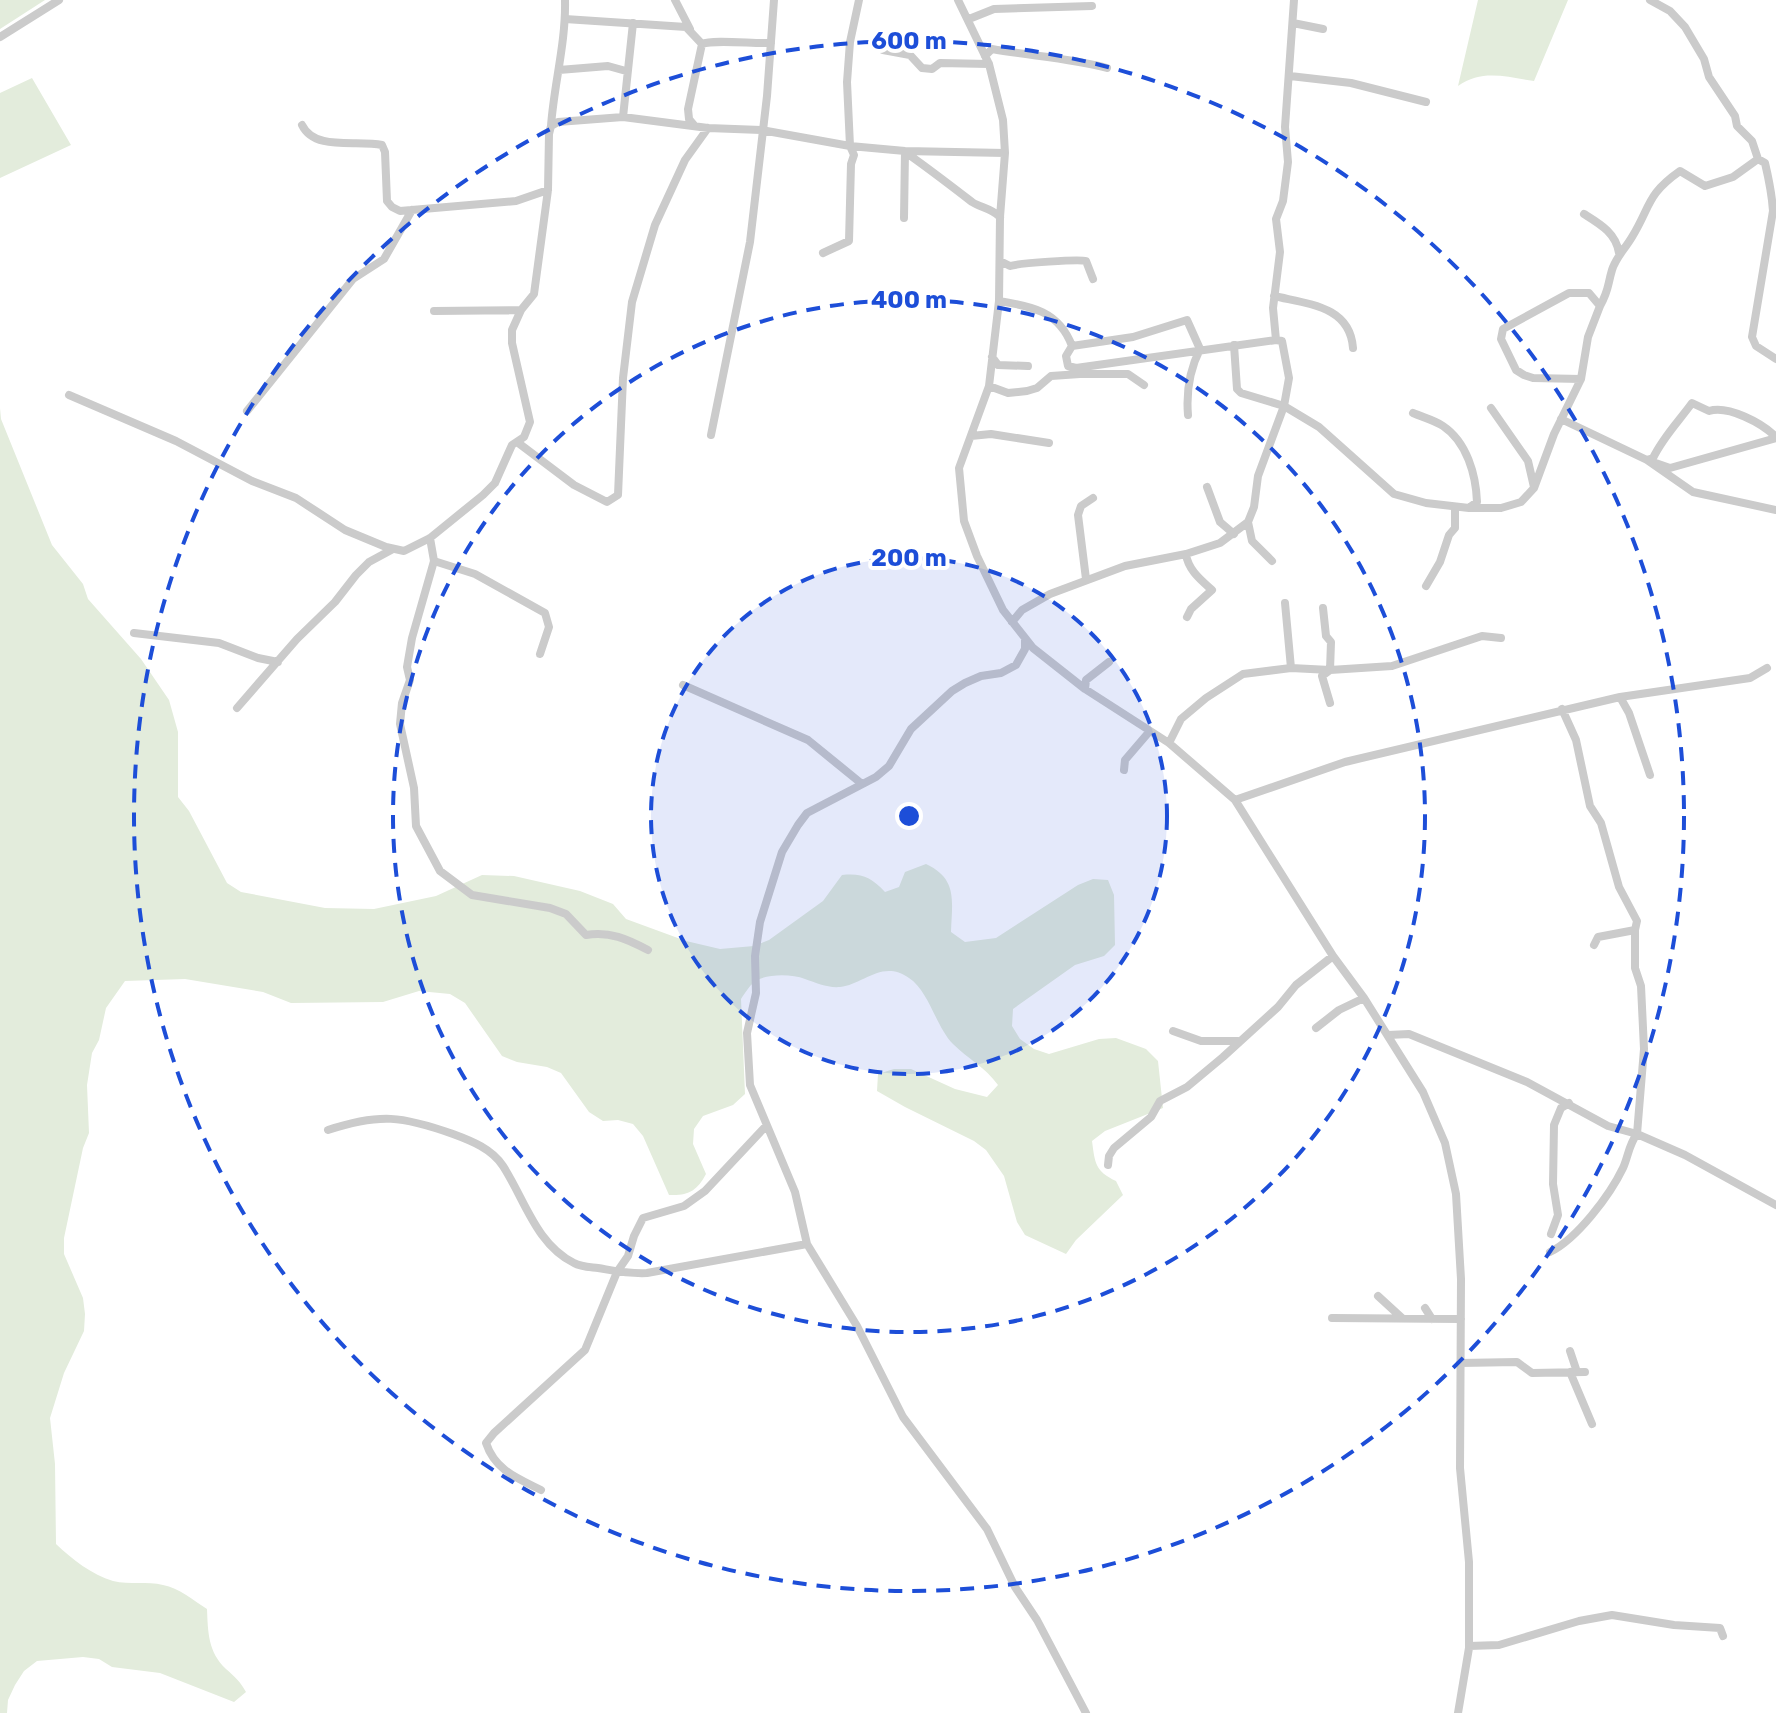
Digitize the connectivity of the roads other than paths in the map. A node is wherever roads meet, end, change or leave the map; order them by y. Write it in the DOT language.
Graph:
graph roads {
  1 [pos="59,0"];
  2 [pos="565,0"];
  3 [pos="675,0"];
  4 [pos="774,0"];
  5 [pos="859,0"];
  6 [pos="958,0"];
  7 [pos="989,0"];
  8 [pos="1294,0"];
  9 [pos="1650,0"];
  10 [pos="1092,6"];
  11 [pos="984,14"];
  12 [pos="565,19"];
  13 [pos="969,19"];
  14 [pos="633,23"];
  15 [pos="1293,23"];
  16 [pos="1323,29"];
  17 [pos="691,30"];
  18 [pos="0,37"];
  19 [pos="771,43"];
  20 [pos="702,44"];
  21 [pos="883,50"];
  22 [pos="987,60"];
  23 [pos="1107,68"];
  24 [pos="559,70"];
  25 [pos="626,71"];
  26 [pos="1290,76"];
  27 [pos="1426,102"];
  28 [pos="623,117"];
  29 [pos="302,125"];
  30 [pos="551,126"];
  31 [pos="694,126"];
  32 [pos="708,128"];
  33 [pos="761,130"];
  34 [pos="850,146"];
  35 [pos="905,151"];
  36 [pos="1005,153"];
  37 [pos="1758,159"];
  38 [pos="548,190"];
  39 [pos="412,210"];
  40 [pos="1584,214"];
  41 [pos="1000,217"];
  42 [pos="904,218"];
  43 [pos="823,253"];
  44 [pos="1619,253"];
  45 [pos="1000,261"];
  46 [pos="1093,279"];
  47 [pos="1274,296"];
  48 [pos="999,301"];
  49 [pos="1600,306"];
  50 [pos="521,310"];
  51 [pos="434,311"];
  52 [pos="1276,340"];
  53 [pos="1234,345"];
  54 [pos="1072,346"];
  55 [pos="1353,348"];
  56 [pos="1200,349"];
  57 [pos="992,357"];
  58 [pos="1776,359"];
  59 [pos="1028,366"];
  60 [pos="1581,379"];
  61 [pos="1144,385"];
  62 [pos="989,386"];
  63 [pos="69,395"];
  64 [pos="1284,406"];
  65 [pos="1491,408"];
  66 [pos="247,411"];
  67 [pos="1413,413"];
  68 [pos="1188,415"];
  69 [pos="1561,419"];
  70 [pos="711,435"];
  71 [pos="971,436"];
  72 [pos="1776,438"];
  73 [pos="517,442"];
  74 [pos="1049,443"];
  75 [pos="1647,460"];
  76 [pos="1207,487"];
  77 [pos="1534,488"];
  78 [pos="1093,498"];
  79 [pos="1455,507"];
  80 [pos="1469,508"];
  81 [pos="1776,510"];
  82 [pos="1248,522"];
  83 [pos="1234,534"];
  84 [pos="430,538"];
  85 [pos="394,549"];
  86 [pos="1186,554"];
  87 [pos="434,561"];
  88 [pos="1272,561"];
  89 [pos="1086,579"];
  90 [pos="1426,586"];
  91 [pos="1285,603"];
  92 [pos="1323,608"];
  93 [pos="1187,617"];
  94 [pos="1012,622"];
  95 [pos="134,633"];
  96 [pos="1501,638"];
  97 [pos="1025,640"];
  98 [pos="540,654"];
  99 [pos="278,662"];
  100 [pos="1109,662"];
  101 [pos="1291,668"];
  102 [pos="1767,668"];
  103 [pos="1330,670"];
  104 [pos="683,685"];
  105 [pos="1085,689"];
  106 [pos="1620,697"];
  107 [pos="1330,703"];
  108 [pos="237,708"];
  109 [pos="1562,709"];
  110 [pos="1149,732"];
  111 [pos="1169,743"];
  112 [pos="1124,770"];
  113 [pos="1650,775"];
  114 [pos="862,784"];
  115 [pos="1235,800"];
  116 [pos="1635,930"];
  117 [pos="1594,945"];
  118 [pos="648,950"];
  119 [pos="1333,956"];
  120 [pos="1364,998"];
  121 [pos="1316,1028"];
  122 [pos="1173,1031"];
  123 [pos="1388,1035"];
  124 [pos="1239,1041"];
  125 [pos="1569,1103"];
  126 [pos="766,1126"];
  127 [pos="328,1130"];
  128 [pos="1637,1134"];
  129 [pos="1108,1165"];
  130 [pos="1776,1205"];
  131 [pos="1551,1234"];
  132 [pos="807,1244"];
  133 [pos="1550,1252"];
  134 [pos="617,1272"];
  135 [pos="1378,1296"];
  136 [pos="1425,1308"];
  137 [pos="1332,1318"];
  138 [pos="1403,1319"];
  139 [pos="1432,1319"];
  140 [pos="1461,1319"];
  141 [pos="1570,1351"];
  142 [pos="1460,1363"];
  143 [pos="1577,1372"];
  144 [pos="1592,1424"];
  145 [pos="541,1490"];
  146 [pos="1723,1636"];
  147 [pos="1469,1646"];
  148 [pos="1086,1713"];
  149 [pos="1458,1713"];
  1 -- 18 [label="street"];
  2 -- 12 [label="street"];
  3 -- 17 [label="street"];
  4 -- 19 [label="street"];
  5 -- 34 [label="street"];
  6 -- 13 [label="street"];
  7 -- 11 [label="street"];
  8 -- 15 [label="street"];
  9 -- 37 [label="street"];
  10 -- 11 [label="street"];
  11 -- 13 [label="street"];
  12 -- 14 [label="street"];
  12 -- 24 [label="street"];
  13 -- 22 [label="street"];
  14 -- 17 [label="street"];
  14 -- 25 [label="street"];
  15 -- 16 [label="street"];
  15 -- 26 [label="street"];
  17 -- 20 [label="street"];
  19 -- 20 [label="street"];
  19 -- 33 [label="street"];
  20 -- 31 [label="street"];
  21 -- 22 [label="street"];
  22 -- 23 [label="street"];
  22 -- 36 [label="street"];
  24 -- 25 [label="street"];
  24 -- 30 [label="street"];
  25 -- 28 [label="street"];
  26 -- 27 [label="street"];
  26 -- 47 [label="street"];
  28 -- 30 [label="street"];
  28 -- 31 [label="street"];
  29 -- 39 [label="street"];
  30 -- 38 [label="street"];
  31 -- 32 [label="street"];
  32 -- 33 [label="street"];
  32 -- 73 [label="street"];
  33 -- 34 [label="street"];
  33 -- 70 [label="street"];
  34 -- 35 [label="street"];
  34 -- 43 [label="street"];
  35 -- 36 [label="street"];
  35 -- 41 [label="street"];
  35 -- 42 [label="street"];
  36 -- 41 [label="street"];
  37 -- 44 [label="street"];
  37 -- 58 [label="street"];
  38 -- 39 [label="street"];
  38 -- 50 [label="street"];
  39 -- 66 [label="street"];
  40 -- 44 [label="street"];
  41 -- 45 [label="street"];
  44 -- 49 [label="street"];
  45 -- 46 [label="street"];
  45 -- 48 [label="street"];
  47 -- 52 [label="street"];
  47 -- 55 [label="street"];
  48 -- 54 [label="street"];
  48 -- 57 [label="street"];
  49 -- 60 [label="street"];
  49 -- 60 [label="street"];
  50 -- 51 [label="street"];
  50 -- 73 [label="street"];
  52 -- 53 [label="street"];
  52 -- 64 [label="street"];
  53 -- 56 [label="street"];
  53 -- 64 [label="street"];
  54 -- 56 [label="street"];
  54 -- 56 [label="street"];
  56 -- 68 [label="street"];
  57 -- 59 [label="street"];
  57 -- 62 [label="street"];
  60 -- 69 [label="street"];
  61 -- 62 [label="street"];
  62 -- 71 [label="street"];
  63 -- 85 [label="street"];
  64 -- 79 [label="street"];
  64 -- 82 [label="street"];
  65 -- 77 [label="street"];
  67 -- 80 [label="street"];
  69 -- 75 [label="street"];
  69 -- 77 [label="street"];
  71 -- 74 [label="street"];
  71 -- 94 [label="street"];
  72 -- 75 [label="street"];
  72 -- 75 [label="street"];
  73 -- 84 [label="street"];
  75 -- 81 [label="street"];
  76 -- 83 [label="street"];
  77 -- 80 [label="street"];
  78 -- 89 [label="street"];
  79 -- 80 [label="street"];
  79 -- 90 [label="street"];
  82 -- 83 [label="street"];
  82 -- 88 [label="street"];
  83 -- 86 [label="street"];
  84 -- 85 [label="street"];
  84 -- 87 [label="street"];
  85 -- 99 [label="street"];
  86 -- 89 [label="street"];
  86 -- 93 [label="street"];
  87 -- 98 [label="street"];
  87 -- 118 [label="street"];
  89 -- 94 [label="street"];
  91 -- 101 [label="street"];
  92 -- 103 [label="street"];
  94 -- 97 [label="street"];
  95 -- 99 [label="street"];
  96 -- 103 [label="street"];
  97 -- 105 [label="street"];
  97 -- 114 [label="street"];
  99 -- 108 [label="street"];
  100 -- 105 [label="street"];
  101 -- 103 [label="street"];
  101 -- 111 [label="street"];
  102 -- 106 [label="street"];
  103 -- 107 [label="street"];
  104 -- 114 [label="street"];
  105 -- 110 [label="street"];
  106 -- 109 [label="street"];
  106 -- 113 [label="street"];
  109 -- 115 [label="street"];
  109 -- 116 [label="street"];
  110 -- 111 [label="street"];
  110 -- 112 [label="street"];
  111 -- 115 [label="street"];
  114 -- 126 [label="street"];
  115 -- 119 [label="street"];
  116 -- 117 [label="street"];
  116 -- 128 [label="street"];
  119 -- 120 [label="street"];
  119 -- 124 [label="street"];
  120 -- 121 [label="street"];
  120 -- 123 [label="street"];
  122 -- 124 [label="street"];
  123 -- 125 [label="street"];
  123 -- 140 [label="street"];
  124 -- 129 [label="street"];
  125 -- 128 [label="street"];
  125 -- 131 [label="street"];
  126 -- 132 [label="street"];
  126 -- 134 [label="street"];
  127 -- 134 [label="street"];
  128 -- 130 [label="street"];
  128 -- 133 [label="street"];
  132 -- 134 [label="street"];
  132 -- 148 [label="street"];
  134 -- 145 [label="street"];
  135 -- 138 [label="street"];
  136 -- 139 [label="street"];
  137 -- 138 [label="street"];
  138 -- 139 [label="street"];
  139 -- 140 [label="street"];
  140 -- 142 [label="street"];
  141 -- 143 [label="street"];
  142 -- 143 [label="street"];
  142 -- 147 [label="street"];
  143 -- 144 [label="street"];
  146 -- 147 [label="street"];
  147 -- 149 [label="street"];
}
